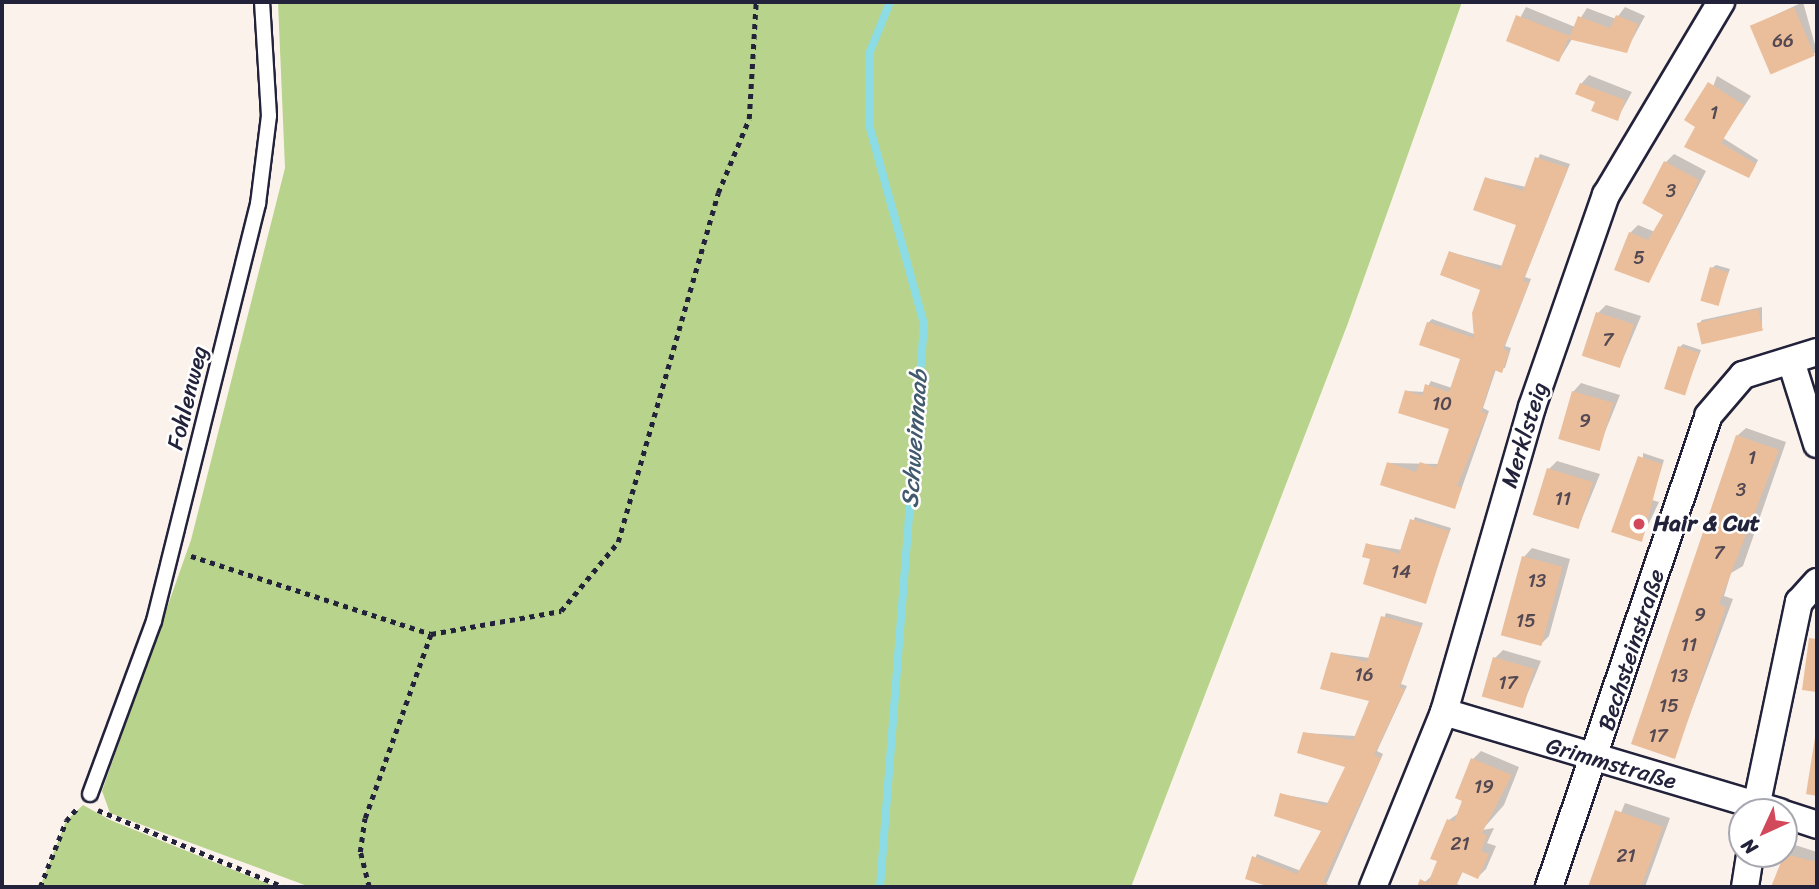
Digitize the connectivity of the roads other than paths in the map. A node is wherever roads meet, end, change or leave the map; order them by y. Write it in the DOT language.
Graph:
graph roads {
  1 [pos="262,2"];
  2 [pos="1721,2"];
  3 [pos="1817,352"];
  4 [pos="1791,361"];
  5 [pos="1817,444"];
  6 [pos="1817,582"];
  7 [pos="1444,712"];
  8 [pos="1596,762"];
  9 [pos="90,794"];
  10 [pos="1765,798"];
  11 [pos="1728,799"];
  12 [pos="1798,819"];
  13 [pos="1817,825"];
  14 [pos="1748,868"];
  15 [pos="1373,887"];
  16 [pos="1549,887"];
  17 [pos="1745,887"];
  1 -- 9 [label="lane, Fohlenweg"];
  2 -- 7 [label="street, Merklsteig"];
  3 -- 4 [label="street, Bechsteinstraße"];
  4 -- 5 [label="street"];
  4 -- 8 [label="street, Bechsteinstraße"];
  6 -- 10 [label="street"];
  7 -- 8 [label="street, Grimmstraße"];
  7 -- 15 [label="street, Merklsteig"];
  8 -- 11 [label="street, Grimmstraße"];
  8 -- 16 [label="street, Bechsteinstraße"];
  12 -- 13 [label="street"];
  14 -- 17 [label="street"];
}
